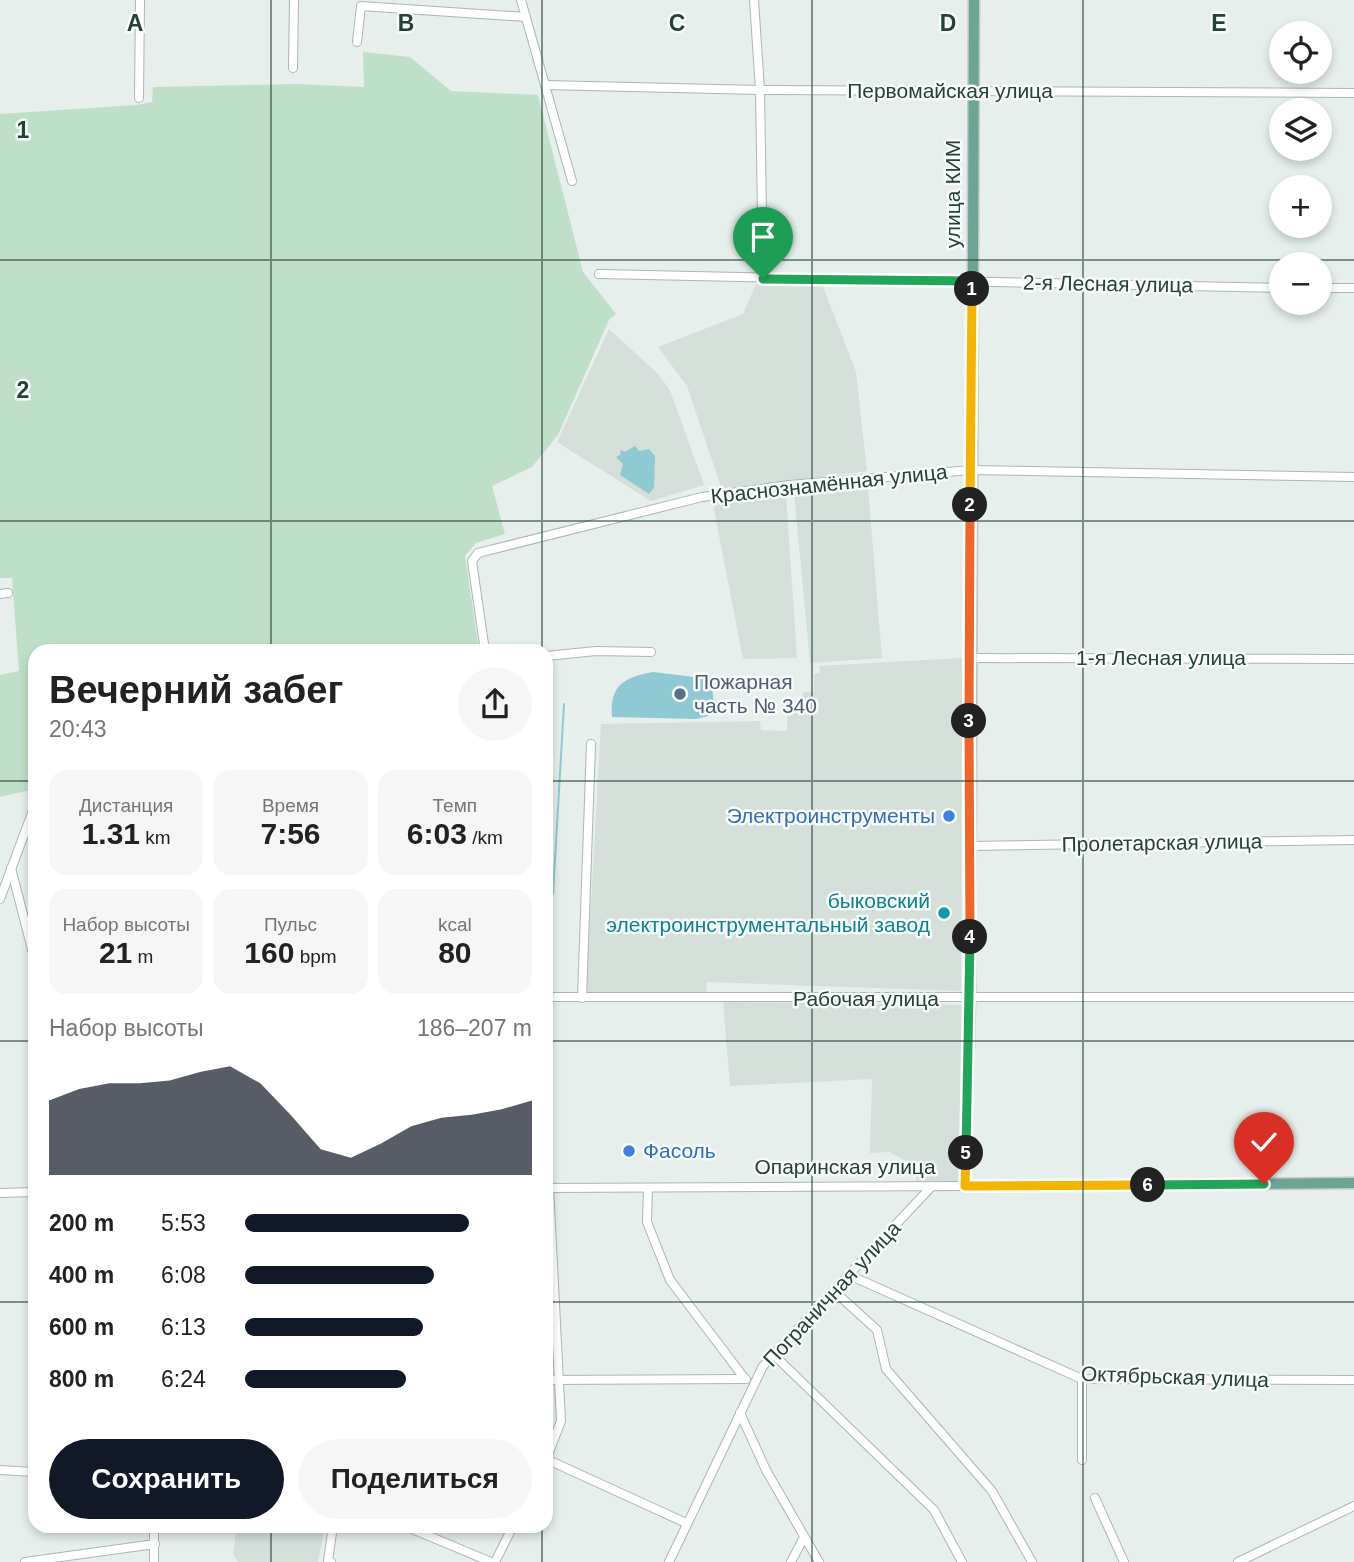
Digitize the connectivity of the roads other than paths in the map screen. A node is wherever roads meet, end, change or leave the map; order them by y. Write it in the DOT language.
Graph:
graph roads {
  1 [pos="141,0"];
  2 [pos="293,0"];
  3 [pos="521,0"];
  4 [pos="754,0"];
  5 [pos="974,0"];
  6 [pos="361,3"];
  7 [pos="526,17"];
  8 [pos="357,42"];
  9 [pos="293,68"];
  10 [pos="545,85"];
  11 [pos="760,90"];
  12 [pos="973,90"];
  13 [pos="1354,93"];
  14 [pos="139,98"];
  15 [pos="572,181"];
  16 [pos="599,274"];
  17 [pos="763,279"];
  18 [pos="972,281"];
  19 [pos="1269,288"];
  20 [pos="1332,288"];
  21 [pos="1354,288"];
  22 [pos="971,470"];
  23 [pos="1354,477"];
  24 [pos="484,644"];
  25 [pos="651,652"];
  26 [pos="553,655"];
  27 [pos="969,658"];
  28 [pos="1354,659"];
  29 [pos="591,744"];
  30 [pos="28,823"];
  31 [pos="1354,841"];
  32 [pos="970,846"];
  33 [pos="11,868"];
  34 [pos="0,899"];
  35 [pos="28,934"];
  36 [pos="553,997"];
  37 [pos="1354,997"];
  38 [pos="583,998"];
  39 [pos="970,1000"];
  40 [pos="1354,1183"];
  41 [pos="932,1185"];
  42 [pos="965,1186"];
  43 [pos="553,1188"];
  44 [pos="648,1188"];
  45 [pos="28,1192"];
  46 [pos="0,1193"];
  47 [pos="849,1275"];
  48 [pos="553,1284"];
  49 [pos="834,1291"];
  50 [pos="773,1354"];
  51 [pos="1082,1379"];
  52 [pos="553,1380"];
  53 [pos="559,1380"];
  54 [pos="750,1380"];
  55 [pos="1354,1380"];
  56 [pos="740,1413"];
  57 [pos="553,1441"];
  58 [pos="1082,1460"];
  59 [pos="553,1462"];
  60 [pos="0,1470"];
  61 [pos="28,1472"];
  62 [pos="1095,1498"];
  63 [pos="1354,1506"];
  64 [pos="686,1523"];
  65 [pos="154,1533"];
  66 [pos="331,1533"];
  67 [pos="424,1533"];
  68 [pos="509,1533"];
  69 [pos="804,1536"];
  70 [pos="155,1544"];
  71 [pos="25,1562"];
  72 [pos="154,1562"];
  73 [pos="331,1562"];
  74 [pos="493,1562"];
  75 [pos="669,1562"];
  76 [pos="791,1562"];
  77 [pos="819,1562"];
  78 [pos="962,1562"];
  79 [pos="1032,1562"];
  80 [pos="1125,1562"];
  81 [pos="1238,1562"];
  1 -- 14 [label="street"];
  2 -- 9 [label="street"];
  3 -- 7 [label="street"];
  4 -- 11 [label="street"];
  5 -- 12 [label="main road, улица КИМ"];
  6 -- 7 [label="street"];
  6 -- 8 [label="street"];
  7 -- 10 [label="street"];
  10 -- 11 [label="street, Первомайская улица"];
  10 -- 15 [label="street"];
  11 -- 12 [label="street, Первомайская улица"];
  11 -- 17 [label="street"];
  12 -- 13 [label="street, Первомайская улица"];
  12 -- 18 [label="main road, улица КИМ"];
  16 -- 17 [label="street, 2-я Лесная улица"];
  17 -- 18 [label="street, 2-я Лесная улица"];
  18 -- 19 [label="street, 2-я Лесная улица"];
  18 -- 22 [label="main road, улица КИМ"];
  20 -- 21 [label="street"];
  22 -- 23 [label="street, Краснознамённая улица"];
  22 -- 24 [label="street, Краснознамённая улица"];
  22 -- 27 [label="main road, улица КИМ"];
  25 -- 26 [label="street"];
  27 -- 28 [label="street, 1-я Лесная улица"];
  27 -- 32 [label="main road, улица КИМ"];
  29 -- 38 [label="street"];
  30 -- 33 [label="street"];
  31 -- 32 [label="street, Пролетарская улица"];
  32 -- 39 [label="main road, улица КИМ"];
  33 -- 34 [label="street"];
  33 -- 35 [label="street"];
  36 -- 38 [label="street, Рабочая улица"];
  37 -- 39 [label="street, Рабочая улица"];
  38 -- 39 [label="street, Рабочая улица"];
  39 -- 42 [label="main road, улица КИМ"];
  40 -- 42 [label="main road, Опаринская улица"];
  41 -- 42 [label="street, Опаринская улица"];
  41 -- 44 [label="street, Опаринская улица"];
  41 -- 47 [label="street, Пограничная улица"];
  43 -- 44 [label="street, Опаринская улица"];
  44 -- 54 [label="street"];
  45 -- 46 [label="street"];
  47 -- 49 [label="street, Пограничная улица"];
  47 -- 51 [label="street, Октябрьская улица"];
  48 -- 53 [label="street"];
  49 -- 50 [label="street, Пограничная улица"];
  49 -- 79 [label="street"];
  50 -- 54 [label="street, Пограничная улица"];
  50 -- 78 [label="street"];
  51 -- 55 [label="street, Октябрьская улица"];
  51 -- 58 [label="street"];
  52 -- 53 [label="street"];
  53 -- 54 [label="street"];
  53 -- 57 [label="street"];
  54 -- 56 [label="street, Пограничная улица"];
  56 -- 64 [label="street, Пограничная улица"];
  56 -- 69 [label="street"];
  59 -- 64 [label="street"];
  60 -- 61 [label="street"];
  62 -- 80 [label="street"];
  63 -- 81 [label="street"];
  64 -- 75 [label="street, Пограничная улица"];
  65 -- 70 [label="street"];
  66 -- 73 [label="street"];
  67 -- 74 [label="street"];
  68 -- 74 [label="street"];
  69 -- 76 [label="street"];
  69 -- 77 [label="street"];
  70 -- 71 [label="street"];
  70 -- 72 [label="street"];
}
